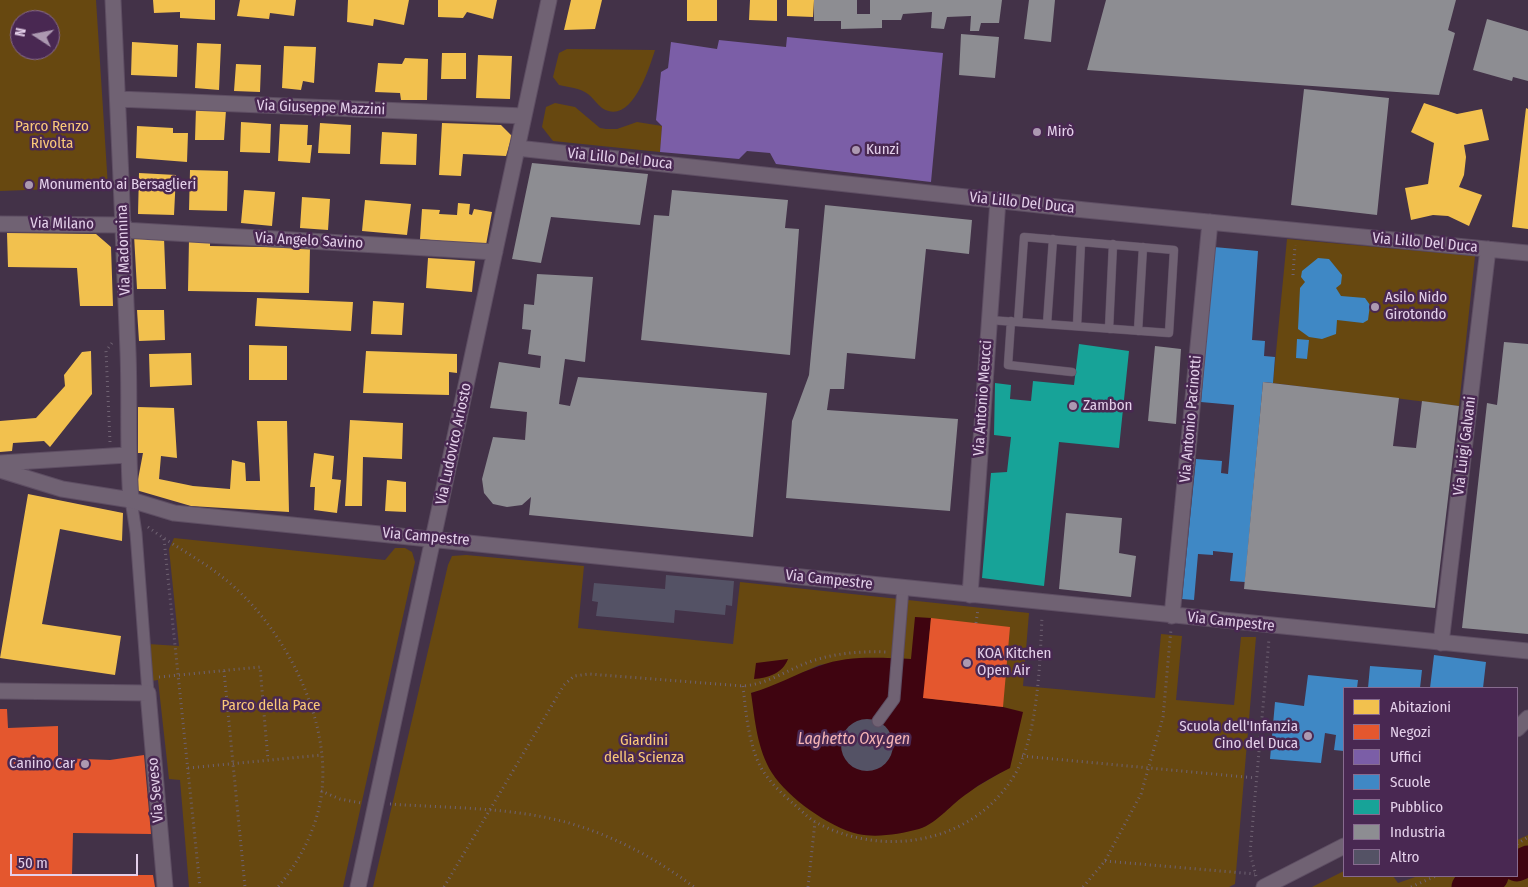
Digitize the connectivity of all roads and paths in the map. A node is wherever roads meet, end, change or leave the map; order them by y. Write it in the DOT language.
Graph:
graph roads {
  1 [pos="113,0"];
  2 [pos="549,0"];
  3 [pos="118,99"];
  4 [pos="524,116"];
  5 [pos="517,148"];
  6 [pos="998,200"];
  7 [pos="1210,222"];
  8 [pos="0,224"];
  9 [pos="124,228"];
  10 [pos="1053,239"];
  11 [pos="1296,240"];
  12 [pos="1081,242"];
  13 [pos="1113,244"];
  14 [pos="1143,247"];
  15 [pos="1488,249"];
  16 [pos="495,252"];
  17 [pos="1528,253"];
  18 [pos="1293,274"];
  19 [pos="989,320"];
  20 [pos="1014,321"];
  21 [pos="1047,324"];
  22 [pos="1077,326"];
  23 [pos="1109,329"];
  24 [pos="1138,331"];
  25 [pos="1072,372"];
  26 [pos="128,455"];
  27 [pos="0,463"];
  28 [pos="0,470"];
  29 [pos="132,507"];
  30 [pos="433,538"];
  31 [pos="164,539"];
  32 [pos="903,588"];
  33 [pos="970,595"];
  34 [pos="1042,603"];
  35 [pos="1172,616"];
  36 [pos="1271,626"];
  37 [pos="1441,643"];
  38 [pos="1528,651"];
  39 [pos="898,656"];
  40 [pos="224,671"];
  41 [pos="178,676"];
  42 [pos="150,678"];
  43 [pos="744,686"];
  44 [pos="0,691"];
  45 [pos="148,693"];
  46 [pos="1528,718"];
  47 [pos="878,721"];
  48 [pos="1518,728"];
  49 [pos="322,755"];
  50 [pos="1022,756"];
  51 [pos="268,760"];
  52 [pos="232,764"];
  53 [pos="188,768"];
  54 [pos="1149,768"];
  55 [pos="1256,778"];
  56 [pos="321,791"];
  57 [pos="376,804"];
  58 [pos="490,811"];
  59 [pos="815,822"];
  60 [pos="1343,846"];
  61 [pos="1105,861"];
  62 [pos="1255,874"];
  63 [pos="1434,877"];
  64 [pos="1261,884"];
  65 [pos="165,887"];
  66 [pos="200,887"];
  67 [pos="245,887"];
  68 [pos="278,887"];
  69 [pos="358,887"];
  70 [pos="444,887"];
  71 [pos="694,887"];
  72 [pos="808,887"];
  73 [pos="1083,887"];
  74 [pos="1411,887"];
  1 -- 3 [label="street, Via Madonnina"];
  2 -- 4 [label="street, Via Ludovico Ariosto"];
  3 -- 4 [label="street, Via Giuseppe Mazzini"];
  3 -- 9 [label="street, Via Madonnina"];
  4 -- 5 [label="street, Via Ludovico Ariosto"];
  5 -- 6 [label="street, Via Lillo Del Duca"];
  5 -- 16 [label="street, Via Ludovico Ariosto"];
  6 -- 7 [label="street, Via Lillo Del Duca"];
  6 -- 19 [label="street, Via Antonio Meucci"];
  7 -- 15 [label="street, Via Lillo Del Duca"];
  7 -- 35 [label="street, Via Antonio Pacinotti"];
  8 -- 9 [label="street, Via Milano"];
  9 -- 16 [label="street, Via Angelo Savino"];
  9 -- 26 [label="street, Via Madonnina"];
  10 -- 12 [label="lane"];
  10 -- 20 [label="lane"];
  10 -- 21 [label="lane"];
  11 -- 18 [label="path"];
  12 -- 13 [label="lane"];
  12 -- 22 [label="lane"];
  13 -- 14 [label="lane"];
  13 -- 23 [label="lane"];
  14 -- 24 [label="lane"];
  14 -- 24 [label="lane"];
  15 -- 17 [label="street, Via Lillo Del Duca"];
  15 -- 37 [label="street, Via Luigi Galvani"];
  16 -- 30 [label="street, Via Ludovico Ariosto"];
  19 -- 20 [label="lane"];
  19 -- 33 [label="street, Via Antonio Meucci"];
  20 -- 21 [label="lane"];
  20 -- 25 [label="lane"];
  21 -- 22 [label="lane"];
  22 -- 23 [label="lane"];
  23 -- 24 [label="lane"];
  26 -- 27 [label="street"];
  26 -- 29 [label="street, Via Madonnina"];
  28 -- 29 [label="street, Via Campestre"];
  29 -- 30 [label="street, Via Campestre"];
  29 -- 31 [label="path"];
  29 -- 45 [label="street"];
  30 -- 32 [label="street, Via Campestre"];
  30 -- 57 [label="street, Via Ludovico Ariosto"];
  31 -- 41 [label="path"];
  31 -- 49 [label="path"];
  32 -- 33 [label="street, Via Campestre"];
  32 -- 39 [label="street"];
  33 -- 34 [label="street, Via Campestre"];
  34 -- 35 [label="street, Via Campestre"];
  34 -- 50 [label="path"];
  35 -- 36 [label="street, Via Campestre"];
  35 -- 54 [label="path"];
  36 -- 37 [label="street, Via Campestre"];
  36 -- 55 [label="path"];
  37 -- 38 [label="street, Via Campestre"];
  39 -- 43 [label="path"];
  39 -- 47 [label="street"];
  40 -- 41 [label="path"];
  40 -- 51 [label="path"];
  40 -- 52 [label="path"];
  41 -- 42 [label="path"];
  41 -- 53 [label="path"];
  43 -- 58 [label="path"];
  43 -- 59 [label="path"];
  44 -- 45 [label="street"];
  45 -- 65 [label="street, Via Seveso"];
  46 -- 48 [label="street"];
  49 -- 51 [label="path"];
  49 -- 56 [label="path"];
  50 -- 54 [label="path"];
  50 -- 59 [label="path"];
  51 -- 52 [label="path"];
  52 -- 53 [label="path"];
  52 -- 67 [label="path"];
  53 -- 66 [label="path"];
  54 -- 55 [label="path"];
  54 -- 61 [label="path"];
  55 -- 62 [label="path"];
  56 -- 57 [label="path"];
  56 -- 68 [label="path"];
  57 -- 58 [label="path"];
  57 -- 69 [label="street, Via Ludovico Ariosto"];
  58 -- 70 [label="path"];
  58 -- 71 [label="path"];
  59 -- 72 [label="path"];
  60 -- 64 [label="street"];
  61 -- 62 [label="path"];
  61 -- 73 [label="path"];
  62 -- 64 [label="path"];
  63 -- 74 [label="path"];
}
